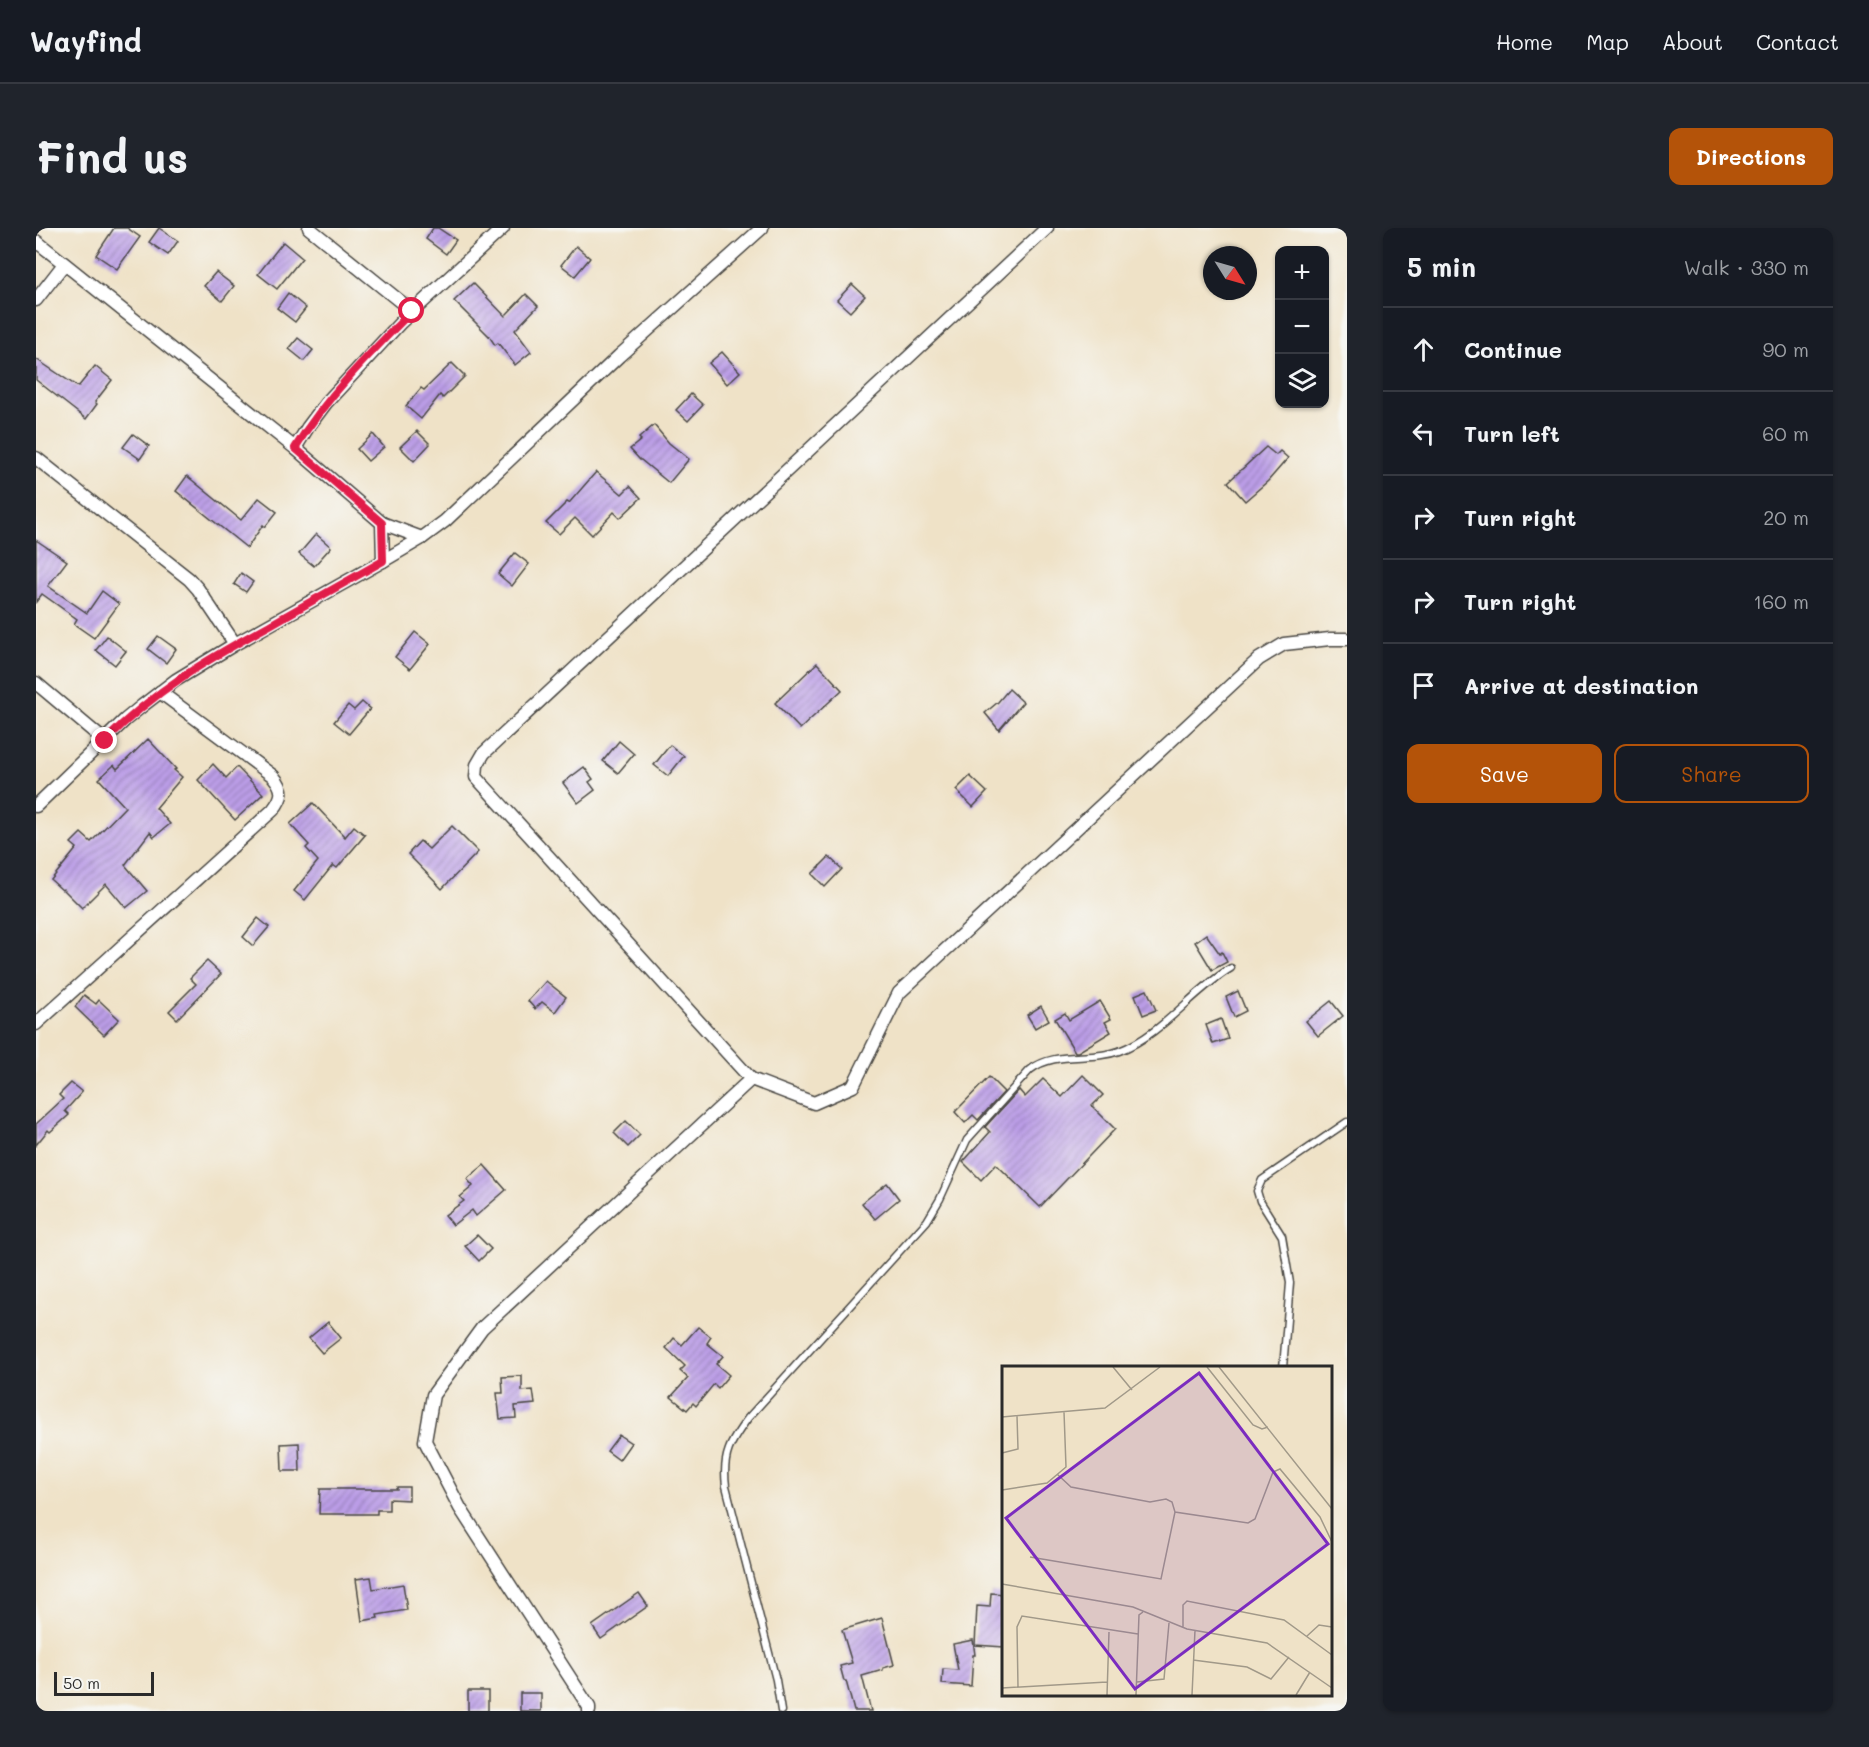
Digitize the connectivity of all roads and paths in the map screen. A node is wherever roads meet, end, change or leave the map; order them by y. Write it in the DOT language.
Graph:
graph roads {
  1 [pos="309,228"];
  2 [pos="503,228"];
  3 [pos="762,228"];
  4 [pos="1047,228"];
  5 [pos="36,241"];
  6 [pos="64,264"];
  7 [pos="36,300"];
  8 [pos="412,311"];
  9 [pos="295,448"];
  10 [pos="36,458"];
  11 [pos="382,523"];
  12 [pos="422,538"];
  13 [pos="383,561"];
  14 [pos="1347,639"];
  15 [pos="235,644"];
  16 [pos="36,683"];
  17 [pos="160,692"];
  18 [pos="105,741"];
  19 [pos="36,806"];
  20 [pos="1231,968"];
  21 [pos="36,1023"];
  22 [pos="751,1079"];
  23 [pos="1347,1122"];
  24 [pos="1283,1366"];
  25 [pos="589,1711"];
  26 [pos="781,1711"];
  1 -- 8 [label="street"];
  2 -- 8 [label="street"];
  3 -- 12 [label="street"];
  4 -- 22 [label="street"];
  5 -- 6 [label="street"];
  6 -- 7 [label="street"];
  6 -- 9 [label="street"];
  8 -- 9 [label="street"];
  9 -- 11 [label="street"];
  10 -- 15 [label="street"];
  11 -- 12 [label="street"];
  11 -- 13 [label="street"];
  12 -- 13 [label="street"];
  13 -- 15 [label="street"];
  14 -- 22 [label="street"];
  15 -- 17 [label="street"];
  16 -- 18 [label="street"];
  17 -- 18 [label="street"];
  17 -- 21 [label="street"];
  18 -- 19 [label="street"];
  20 -- 26 [label="lane"];
  22 -- 25 [label="street"];
  23 -- 24 [label="lane"];
}
